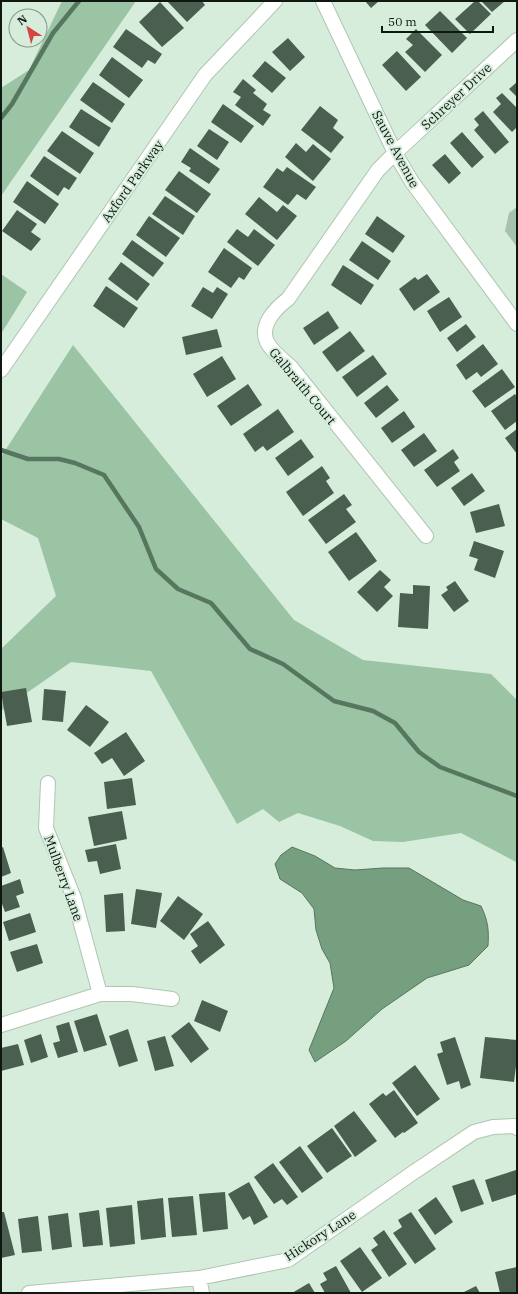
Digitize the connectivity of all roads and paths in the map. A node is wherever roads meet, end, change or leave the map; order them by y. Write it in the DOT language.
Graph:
graph roads {
  1 [pos="275,1"];
  2 [pos="323,1"];
  3 [pos="517,40"];
  4 [pos="395,152"];
  5 [pos="517,324"];
  6 [pos="1,370"];
  7 [pos="426,536"];
  8 [pos="48,784"];
  9 [pos="100,994"];
  10 [pos="172,998"];
  11 [pos="1,1026"];
  12 [pos="517,1128"];
  13 [pos="199,1278"];
  14 [pos="29,1293"];
  15 [pos="202,1293"];
  1 -- 6 [label="street, Axford Parkway"];
  2 -- 4 [label="street, Sauve Avenue"];
  3 -- 4 [label="street, Schreyer Drive"];
  4 -- 5 [label="street, Sauve Avenue"];
  4 -- 7 [label="street, Galbraith Court"];
  8 -- 9 [label="street, Mulberry Lane"];
  9 -- 10 [label="street"];
  9 -- 11 [label="street"];
  12 -- 13 [label="street, Hickory Lane"];
  13 -- 14 [label="street, Hickory Lane"];
  13 -- 15 [label="street"];
}
